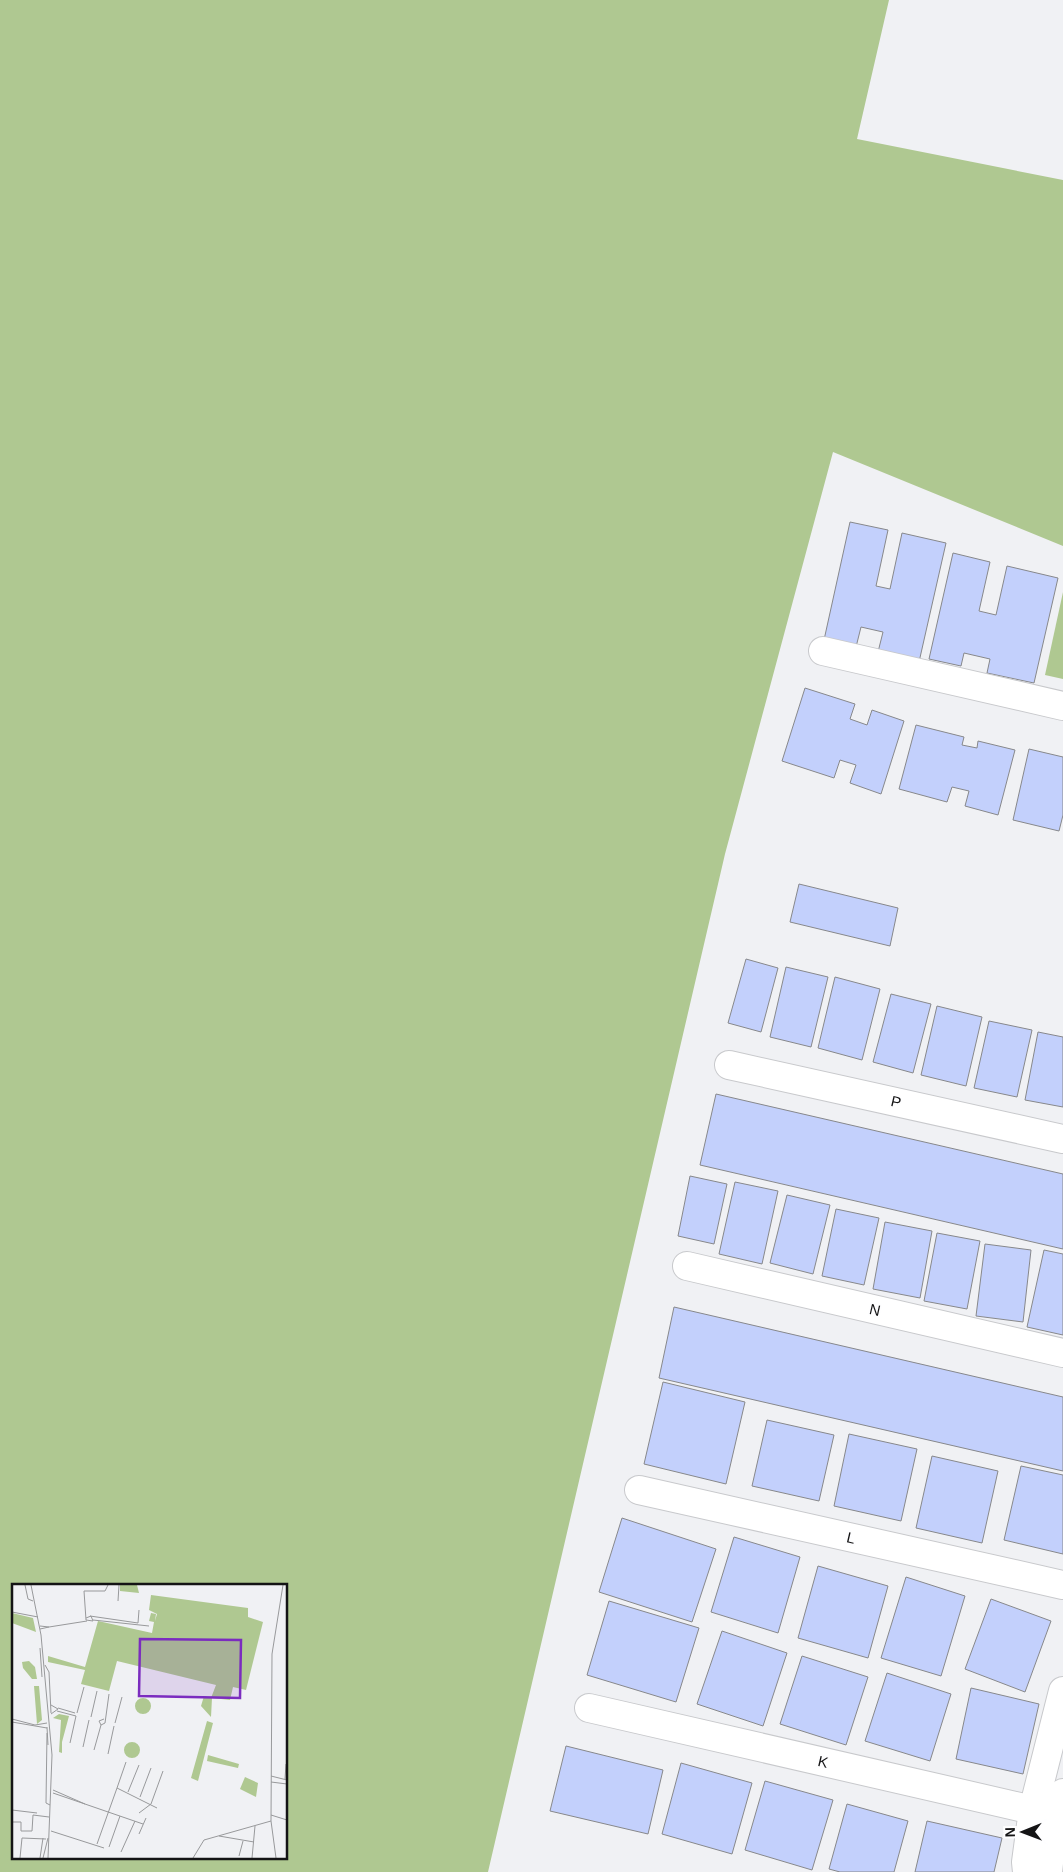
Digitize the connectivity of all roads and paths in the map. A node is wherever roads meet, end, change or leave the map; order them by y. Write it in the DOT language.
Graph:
graph roads {
  1 [pos="823,651"];
  2 [pos="1063,706"];
  3 [pos="729,1065"];
  4 [pos="1063,1139"];
  5 [pos="687,1266"];
  6 [pos="1063,1353"];
  7 [pos="639,1490"];
  8 [pos="1063,1585"];
  9 [pos="1063,1691"];
  10 [pos="589,1708"];
  11 [pos="1051,1805"];
  12 [pos="1027,1872"];
  13 [pos="1048,1872"];
  1 -- 2 [label="lane"];
  3 -- 4 [label="lane, P"];
  5 -- 6 [label="lane, N"];
  7 -- 8 [label="lane, L"];
  9 -- 11 [label="lane"];
  10 -- 11 [label="lane, K"];
  11 -- 12 [label="lane"];
  11 -- 13 [label="lane"];
}
